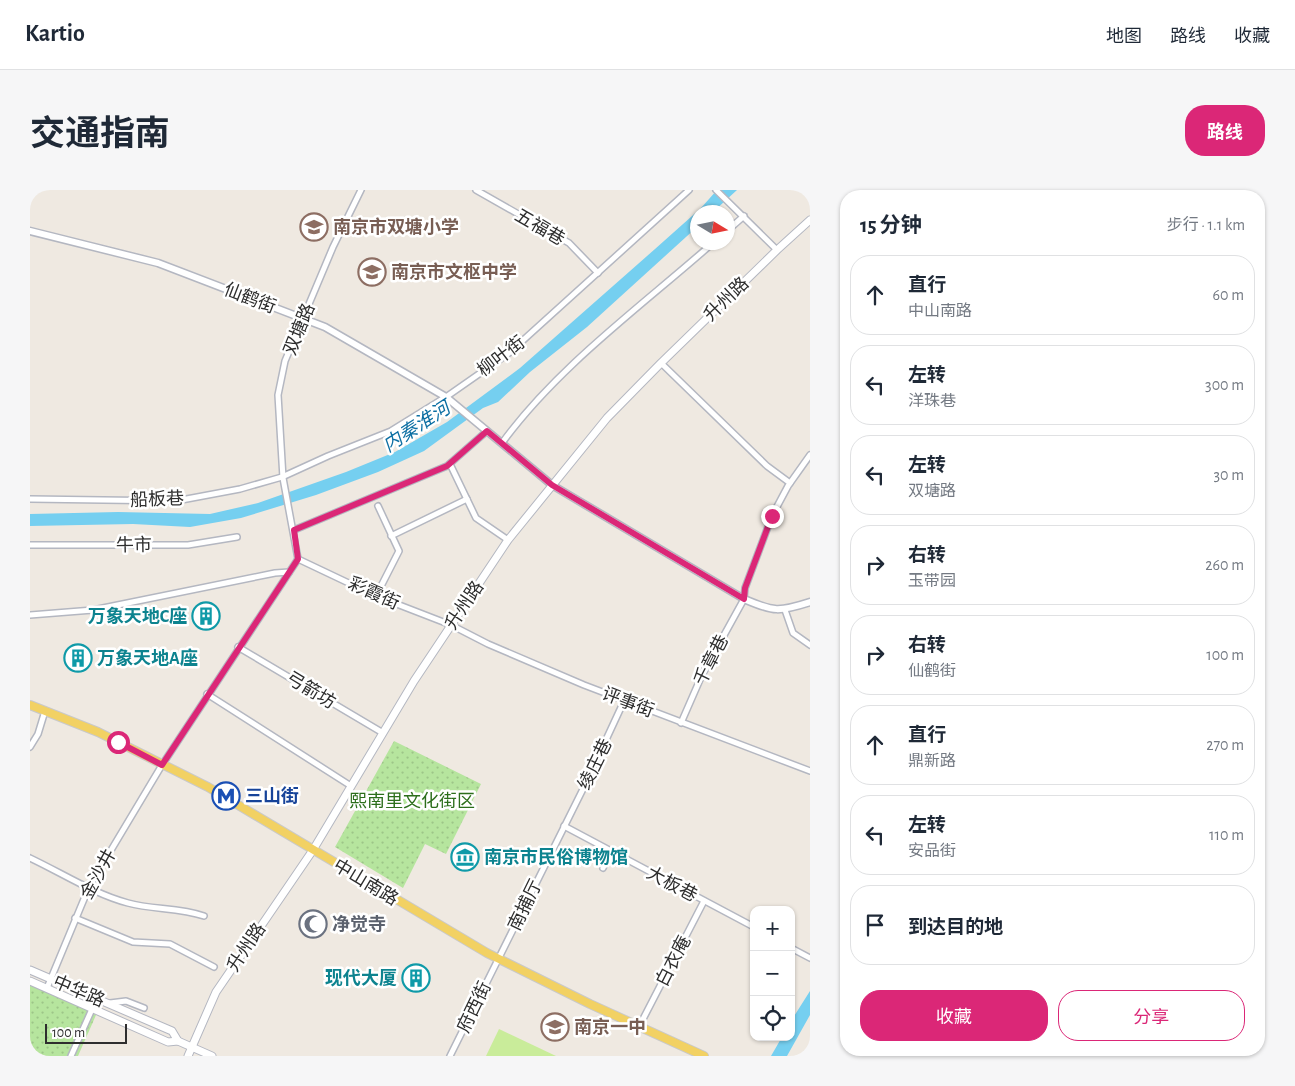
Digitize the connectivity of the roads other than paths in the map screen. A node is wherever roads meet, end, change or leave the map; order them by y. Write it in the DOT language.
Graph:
graph roads {
  1 [pos="361,190"];
  2 [pos="476,190"];
  3 [pos="689,190"];
  4 [pos="716,190"];
  5 [pos="744,216"];
  6 [pos="810,220"];
  7 [pos="735,224"];
  8 [pos="30,231"];
  9 [pos="705,250"];
  10 [pos="776,250"];
  11 [pos="598,273"];
  12 [pos="303,318"];
  13 [pos="661,363"];
  14 [pos="446,397"];
  15 [pos="487,431"];
  16 [pos="502,443"];
  17 [pos="810,456"];
  18 [pos="450,464"];
  19 [pos="283,478"];
  20 [pos="790,483"];
  21 [pos="552,485"];
  22 [pos="466,499"];
  23 [pos="30,500"];
  24 [pos="378,506"];
  25 [pos="294,530"];
  26 [pos="391,536"];
  27 [pos="237,537"];
  28 [pos="508,540"];
  29 [pos="30,546"];
  30 [pos="298,559"];
  31 [pos="289,572"];
  32 [pos="376,596"];
  33 [pos="744,599"];
  34 [pos="810,602"];
  35 [pos="785,610"];
  36 [pos="30,615"];
  37 [pos="450,625"];
  38 [pos="810,644"];
  39 [pos="238,647"];
  40 [pos="207,694"];
  41 [pos="624,701"];
  42 [pos="30,705"];
  43 [pos="45,711"];
  44 [pos="681,723"];
  45 [pos="384,733"];
  46 [pos="30,747"];
  47 [pos="162,765"];
  48 [pos="810,771"];
  49 [pos="351,786"];
  50 [pos="564,826"];
  51 [pos="313,850"];
  52 [pos="611,851"];
  53 [pos="30,858"];
  54 [pos="603,868"];
  55 [pos="89,887"];
  56 [pos="704,901"];
  57 [pos="204,916"];
  58 [pos="75,918"];
  59 [pos="750,925"];
  60 [pos="795,950"];
  61 [pos="498,958"];
  62 [pos="810,958"];
  63 [pos="214,967"];
  64 [pos="30,970"];
  65 [pos="51,979"];
  66 [pos="30,981"];
  67 [pos="47,988"];
  68 [pos="97,998"];
  69 [pos="107,1003"];
  70 [pos="144,1008"];
  71 [pos="642,1021"];
  72 [pos="178,1041"];
  73 [pos="191,1047"];
  74 [pos="71,1056"];
  75 [pos="188,1056"];
  76 [pos="212,1056"];
  77 [pos="450,1056"];
  78 [pos="704,1056"];
  1 -- 12 [label="street, 双塘路"];
  2 -- 11 [label="street, 五福巷"];
  3 -- 11 [label="street, 柳叶街"];
  4 -- 5 [label="street"];
  5 -- 7 [label="street"];
  5 -- 10 [label="street"];
  6 -- 10 [label="main road, 升州路"];
  8 -- 12 [label="street, 仙鹤街"];
  9 -- 16 [label="street"];
  10 -- 13 [label="main road, 升州路"];
  11 -- 14 [label="street, 柳叶街"];
  12 -- 14 [label="street, 仙鹤街"];
  12 -- 19 [label="street, 双塘路"];
  13 -- 20 [label="street"];
  13 -- 21 [label="main road, 升州路"];
  14 -- 15 [label="street, 仙鹤街"];
  14 -- 19 [label="street, 柳叶街"];
  15 -- 16 [label="street"];
  15 -- 18 [label="street"];
  16 -- 21 [label="street"];
  17 -- 20 [label="street, 千章巷"];
  18 -- 22 [label="street"];
  18 -- 25 [label="street"];
  19 -- 23 [label="street, 船板巷"];
  19 -- 25 [label="street, 双塘路"];
  20 -- 33 [label="street, 千章巷"];
  21 -- 28 [label="main road, 升州路"];
  21 -- 33 [label="street"];
  22 -- 26 [label="street"];
  22 -- 28 [label="street"];
  24 -- 26 [label="street"];
  25 -- 30 [label="street"];
  26 -- 32 [label="street"];
  27 -- 29 [label="street, 牛市"];
  28 -- 37 [label="main road, 升州路"];
  30 -- 31 [label="street, 金沙井"];
  30 -- 32 [label="street, 彩霞街"];
  31 -- 36 [label="street"];
  31 -- 39 [label="street, 金沙井"];
  32 -- 37 [label="street, 彩霞街"];
  33 -- 35 [label="street"];
  33 -- 44 [label="street, 千章巷"];
  34 -- 35 [label="street"];
  35 -- 38 [label="street"];
  37 -- 41 [label="street, 评事街"];
  37 -- 45 [label="main road, 升州路"];
  39 -- 40 [label="street, 金沙井"];
  39 -- 45 [label="street, 弓箭坊"];
  40 -- 47 [label="street, 金沙井"];
  40 -- 49 [label="street"];
  41 -- 44 [label="street, 评事街"];
  41 -- 50 [label="street, 绫庄巷"];
  42 -- 43 [label="main road, 中山南路"];
  43 -- 46 [label="street"];
  43 -- 47 [label="main road, 中山南路"];
  44 -- 48 [label="street, 评事街"];
  45 -- 49 [label="main road, 升州路"];
  47 -- 51 [label="main road, 中山南路"];
  47 -- 55 [label="street, 金沙井"];
  49 -- 51 [label="main road, 升州路"];
  50 -- 52 [label="street, 大板巷"];
  50 -- 61 [label="street, 南捕厅"];
  51 -- 61 [label="main road, 中山南路"];
  51 -- 73 [label="main road, 升州路"];
  52 -- 54 [label="street"];
  52 -- 56 [label="street, 大板巷"];
  53 -- 55 [label="street"];
  55 -- 57 [label="street"];
  55 -- 58 [label="street, 金沙井"];
  56 -- 59 [label="street, 大板巷"];
  56 -- 71 [label="street, 白衣庵"];
  58 -- 63 [label="street"];
  58 -- 65 [label="street, 金沙井"];
  60 -- 62 [label="street"];
  61 -- 77 [label="street, 府西街"];
  61 -- 78 [label="main road, 中山南路"];
  64 -- 65 [label="main road, 中华路"];
  65 -- 67 [label="street, 金沙井"];
  65 -- 68 [label="main road, 中华路"];
  66 -- 67 [label="main road, 中华路"];
  67 -- 72 [label="main road, 中华路"];
  68 -- 69 [label="main road, 中华路"];
  68 -- 74 [label="street"];
  69 -- 70 [label="street"];
  69 -- 72 [label="main road, 中华路"];
  72 -- 73 [label="main road, 中华路"];
  73 -- 75 [label="main road, 升州路"];
  73 -- 76 [label="main road, 中华路"];
}
